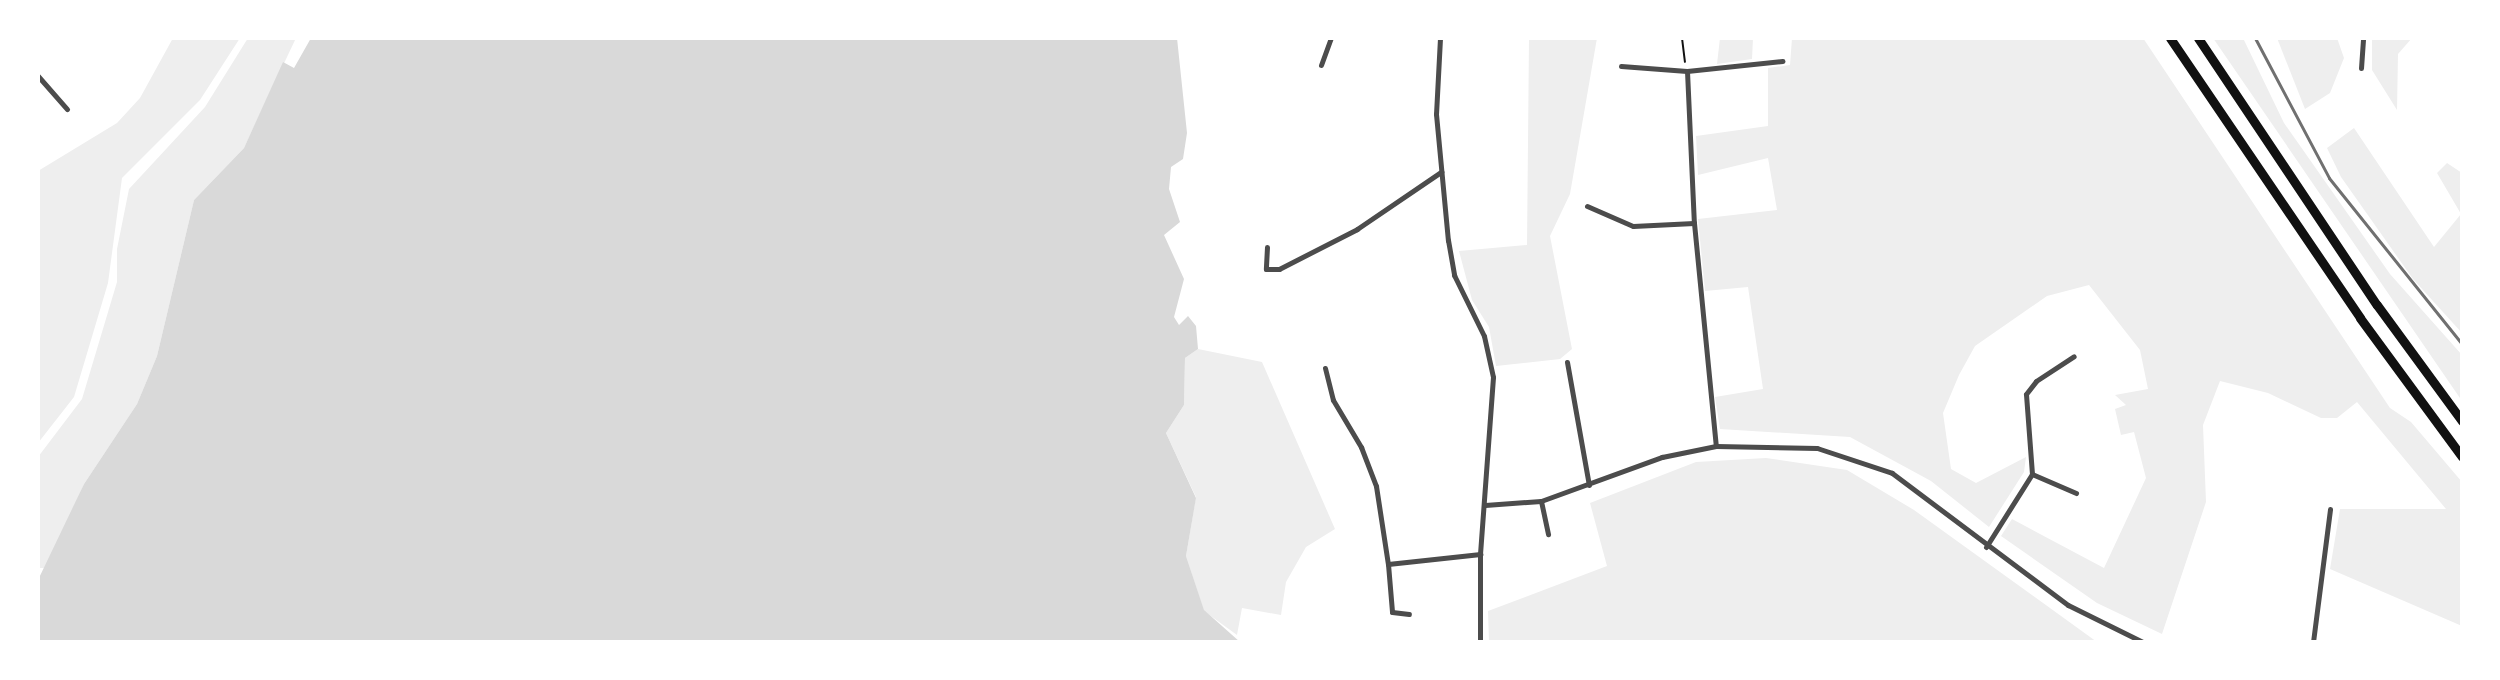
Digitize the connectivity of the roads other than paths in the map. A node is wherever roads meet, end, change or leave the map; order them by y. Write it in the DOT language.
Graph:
graph roads {
  1 [pos="1331,38"];
  2 [pos="1440,38"];
  3 [pos="2170,38"];
  4 [pos="2198,38"];
  5 [pos="2363,38"];
  6 [pos="1782,61"];
  7 [pos="1321,65"];
  8 [pos="1621,66"];
  9 [pos="2361,68"];
  10 [pos="1687,71"];
  11 [pos="38,76"];
  12 [pos="67,109"];
  13 [pos="1441,172"];
  14 [pos="1587,206"];
  15 [pos="1694,223"];
  16 [pos="1267,247"];
  17 [pos="2074,356"];
  18 [pos="1567,362"];
  19 [pos="1325,368"];
  20 [pos="2462,421"];
  21 [pos="1716,446"];
  22 [pos="2462,457"];
  23 [pos="2032,474"];
  24 [pos="1589,485"];
  25 [pos="2076,493"];
  26 [pos="1541,501"];
  27 [pos="1485,505"];
  28 [pos="2330,509"];
  29 [pos="1548,534"];
  30 [pos="1986,547"];
  31 [pos="1480,554"];
  32 [pos="1388,564"];
  33 [pos="1409,614"];
  34 [pos="1480,642"];
  35 [pos="2143,642"];
  36 [pos="2313,642"];
  1 -- 7 [label="street"];
  2 -- 13 [label="street"];
  3 -- 22 [label="highway"];
  4 -- 20 [label="highway"];
  5 -- 9 [label="street"];
  6 -- 10 [label="street"];
  8 -- 10 [label="street"];
  10 -- 15 [label="street"];
  11 -- 12 [label="street"];
  13 -- 16 [label="street"];
  13 -- 27 [label="street"];
  14 -- 15 [label="street"];
  15 -- 21 [label="street"];
  17 -- 23 [label="street"];
  18 -- 24 [label="street"];
  19 -- 32 [label="street"];
  21 -- 24 [label="street"];
  21 -- 30 [label="street"];
  23 -- 25 [label="street"];
  23 -- 30 [label="street"];
  24 -- 26 [label="street"];
  26 -- 27 [label="street"];
  26 -- 29 [label="street"];
  27 -- 31 [label="street"];
  28 -- 36 [label="street"];
  30 -- 35 [label="street"];
  31 -- 32 [label="street"];
  31 -- 34 [label="street"];
  32 -- 33 [label="street"];
}
